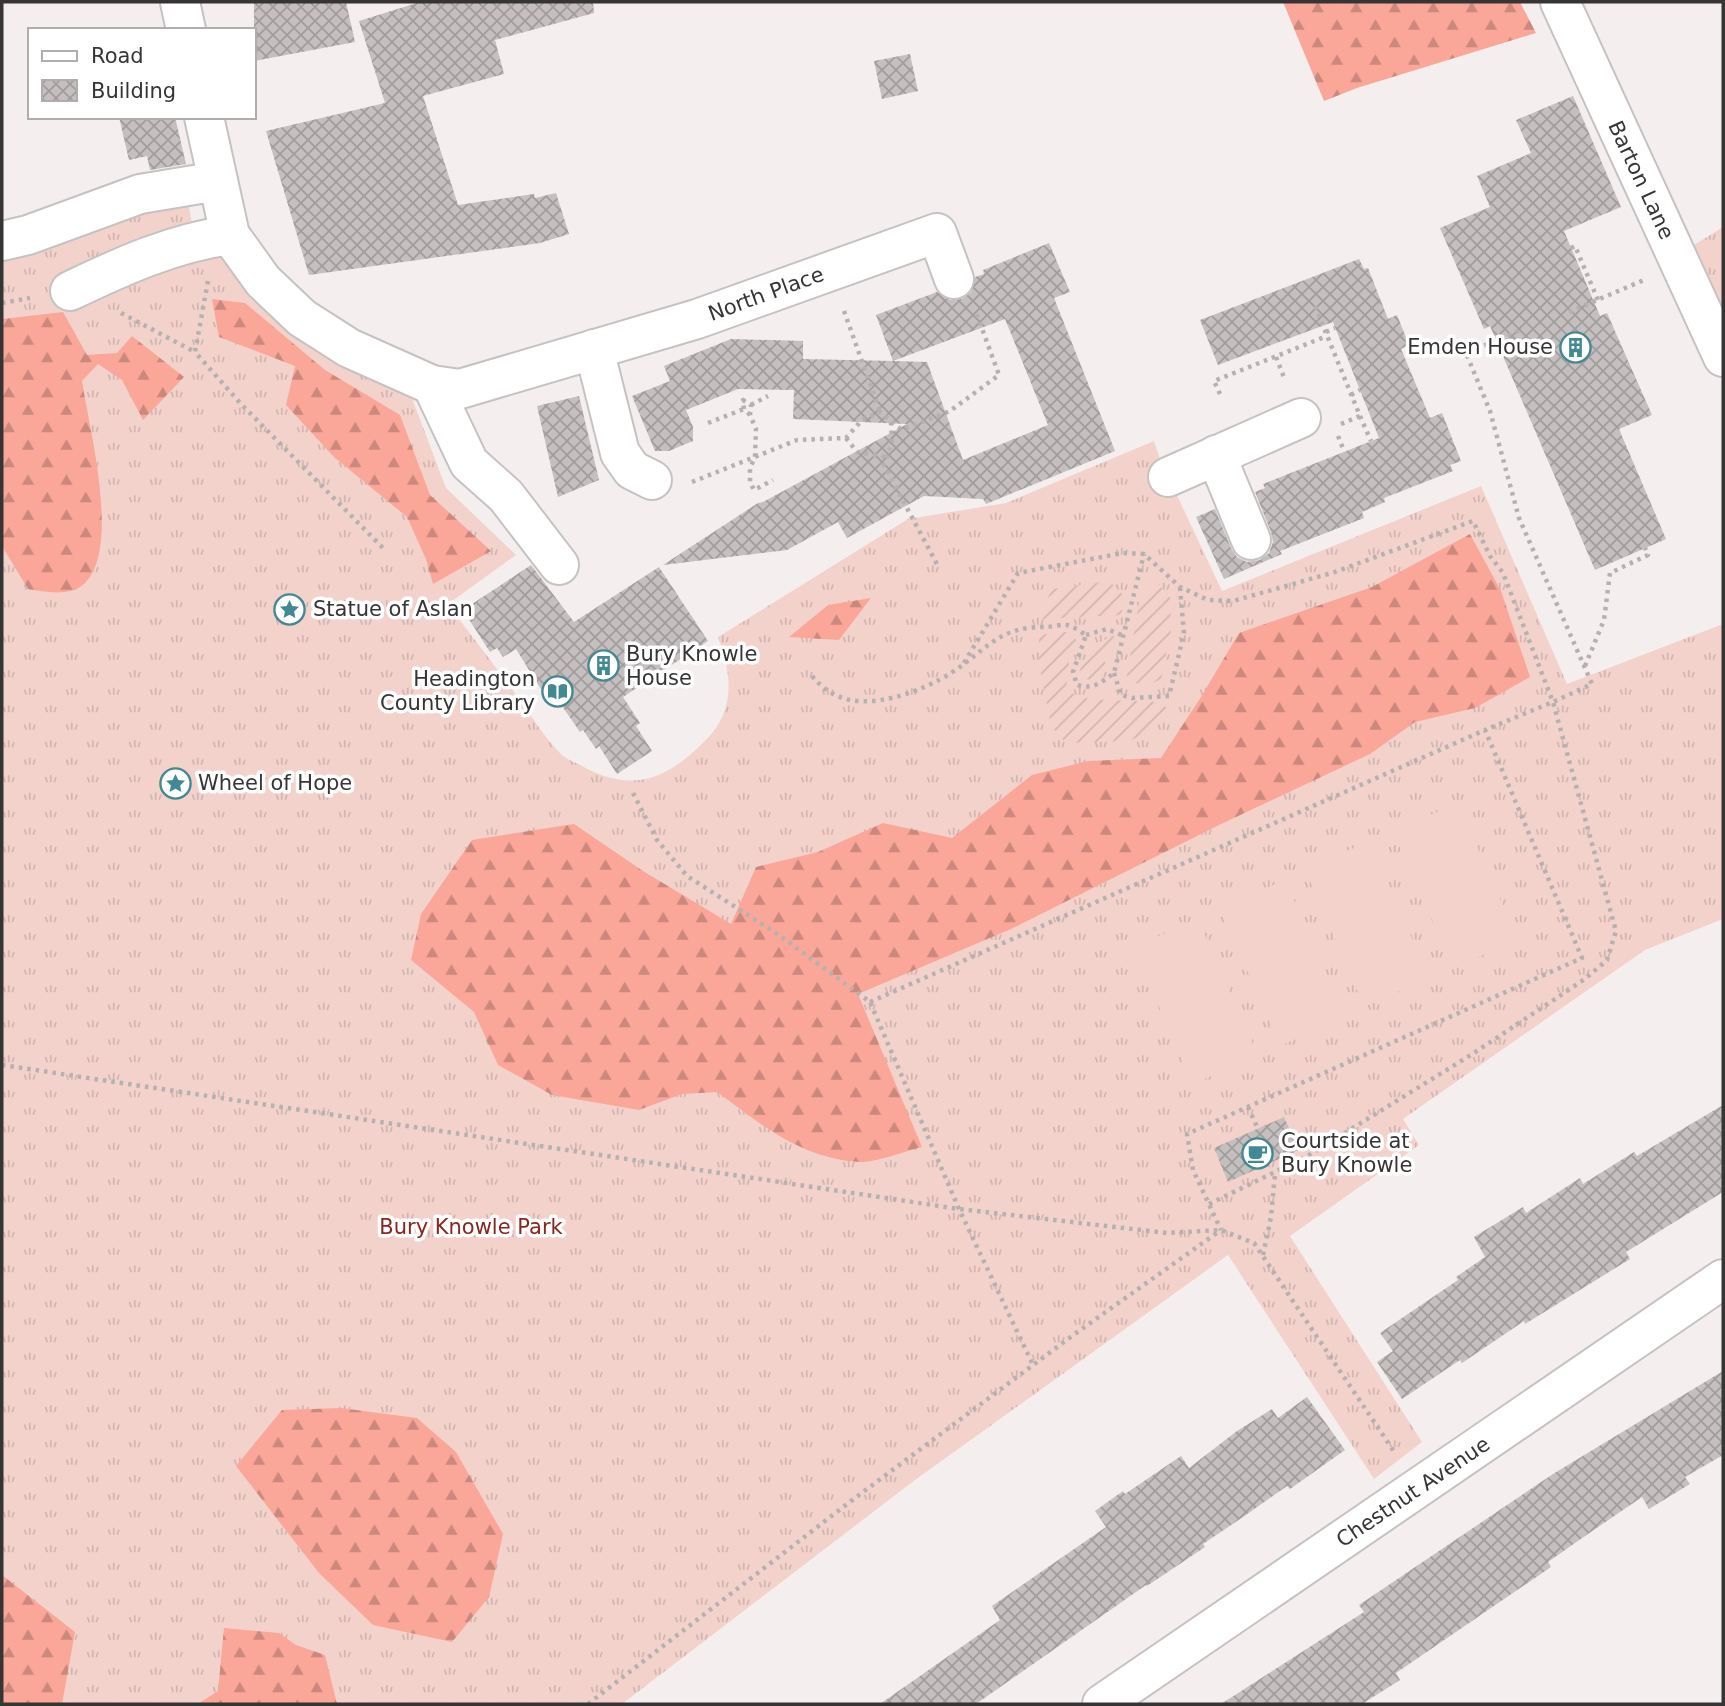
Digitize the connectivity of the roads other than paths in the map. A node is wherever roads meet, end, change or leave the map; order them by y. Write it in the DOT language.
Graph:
graph roads {
  1 [pos="180,2"];
  2 [pos="1560,2"];
  3 [pos="186,28"];
  4 [pos="204,119"];
  5 [pos="218,181"];
  6 [pos="230,235"];
  7 [pos="2,241"];
  8 [pos="954,279"];
  9 [pos="70,291"];
  10 [pos="594,349"];
  11 [pos="1723,357"];
  12 [pos="432,385"];
  13 [pos="1301,418"];
  14 [pos="1216,455"];
  15 [pos="1168,477"];
  16 [pos="652,480"];
  17 [pos="1251,540"];
  18 [pos="559,565"];
  19 [pos="1723,1279"];
  20 [pos="1102,1704"];
  1 -- 3 [label="street"];
  2 -- 11 [label="street, Barton Lane"];
  4 -- 5 [label="street, North Place"];
  5 -- 6 [label="street, North Place"];
  5 -- 7 [label="street"];
  6 -- 9 [label="street"];
  6 -- 12 [label="street, North Place"];
  8 -- 10 [label="street, North Place"];
  10 -- 12 [label="street, North Place"];
  10 -- 16 [label="street"];
  12 -- 18 [label="street"];
  13 -- 14 [label="street"];
  14 -- 15 [label="street"];
  14 -- 17 [label="street"];
  19 -- 20 [label="street, Chestnut Avenue"];
}
